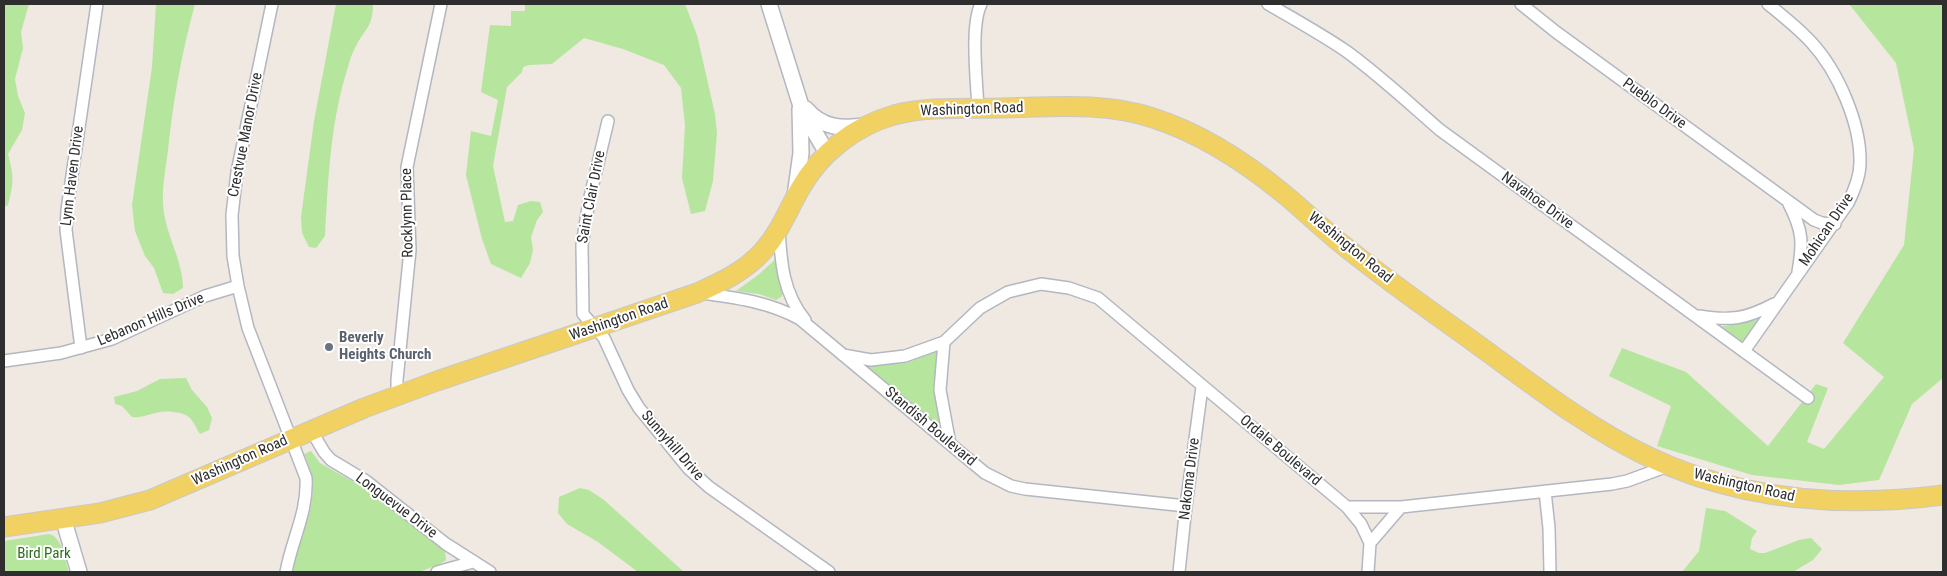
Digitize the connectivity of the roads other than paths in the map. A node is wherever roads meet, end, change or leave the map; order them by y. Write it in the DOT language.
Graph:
graph roads {
  1 [pos="97,4"];
  2 [pos="272,4"];
  3 [pos="441,4"];
  4 [pos="769,4"];
  5 [pos="980,4"];
  6 [pos="1268,4"];
  7 [pos="1521,4"];
  8 [pos="1768,4"];
  9 [pos="800,103"];
  10 [pos="978,109"];
  11 [pos="608,121"];
  12 [pos="867,126"];
  13 [pos="827,153"];
  14 [pos="794,200"];
  15 [pos="1788,202"];
  16 [pos="1835,224"];
  17 [pos="779,230"];
  18 [pos="1798,274"];
  19 [pos="238,286"];
  20 [pos="697,292"];
  21 [pos="1778,302"];
  22 [pos="1695,315"];
  23 [pos="811,327"];
  24 [pos="595,328"];
  25 [pos="944,342"];
  26 [pos="80,348"];
  27 [pos="1744,351"];
  28 [pos="844,355"];
  29 [pos="4,361"];
  30 [pos="1202,387"];
  31 [pos="397,396"];
  32 [pos="1808,398"];
  33 [pos="311,430"];
  34 [pos="291,438"];
  35 [pos="950,444"];
  36 [pos="1668,466"];
  37 [pos="1546,491"];
  38 [pos="1943,495"];
  39 [pos="1186,506"];
  40 [pos="1347,507"];
  41 [pos="1401,507"];
  42 [pos="63,518"];
  43 [pos="4,527"];
  44 [pos="1370,543"];
  45 [pos="473,562"];
  46 [pos="79,572"];
  47 [pos="286,572"];
  48 [pos="437,572"];
  49 [pos="490,572"];
  50 [pos="829,572"];
  51 [pos="1180,572"];
  52 [pos="1368,572"];
  53 [pos="1550,572"];
  1 -- 26 [label="street, Lynn Haven Drive"];
  2 -- 19 [label="street, Crestvue Manor Drive"];
  3 -- 31 [label="street, Rocklynn Place"];
  4 -- 9 [label="street"];
  5 -- 10 [label="street"];
  6 -- 22 [label="street, Navahoe Drive"];
  7 -- 15 [label="street, Pueblo Drive"];
  8 -- 16 [label="street, Mohican Drive"];
  9 -- 12 [label="street"];
  9 -- 13 [label="street"];
  9 -- 14 [label="street"];
  10 -- 12 [label="main road, Washington Road"];
  10 -- 36 [label="main road, Washington Road"];
  11 -- 24 [label="street, Saint Clair Drive"];
  12 -- 13 [label="main road, Washington Road"];
  13 -- 14 [label="main road, Washington Road"];
  14 -- 17 [label="main road, Washington Road"];
  15 -- 16 [label="street, Pueblo Drive"];
  15 -- 18 [label="street, Pueblo Drive"];
  16 -- 18 [label="street, Mohican Drive"];
  17 -- 20 [label="main road, Washington Road"];
  17 -- 23 [label="street"];
  18 -- 21 [label="street, Mohican Drive"];
  19 -- 26 [label="street, Lebanon Hills Drive"];
  19 -- 34 [label="street, Crestvue Manor Drive"];
  20 -- 23 [label="street, Standish Boulevard"];
  20 -- 24 [label="main road, Washington Road"];
  21 -- 22 [label="street, Mohican Drive"];
  21 -- 27 [label="street, Mohican Drive"];
  22 -- 27 [label="street, Navahoe Drive"];
  23 -- 28 [label="street, Standish Boulevard"];
  24 -- 31 [label="main road, Washington Road"];
  24 -- 50 [label="street, Sunnyhill Drive"];
  25 -- 28 [label="street, Ordale Boulevard"];
  25 -- 30 [label="street, Ordale Boulevard"];
  25 -- 35 [label="street"];
  26 -- 29 [label="street, Lebanon Hills Drive"];
  27 -- 32 [label="street, Navahoe Drive"];
  28 -- 35 [label="street, Standish Boulevard"];
  30 -- 39 [label="street, Nakoma Drive"];
  30 -- 40 [label="street, Ordale Boulevard"];
  31 -- 33 [label="main road, Washington Road"];
  33 -- 34 [label="main road, Washington Road"];
  33 -- 45 [label="street, Longuevue Drive"];
  34 -- 42 [label="main road, Washington Road"];
  34 -- 47 [label="street, Crestvue Manor Drive"];
  35 -- 39 [label="street, Standish Boulevard"];
  36 -- 37 [label="street"];
  36 -- 38 [label="main road, Washington Road"];
  37 -- 41 [label="street"];
  37 -- 53 [label="street"];
  39 -- 51 [label="street, Nakoma Drive"];
  40 -- 41 [label="street"];
  40 -- 44 [label="street, Ordale Boulevard"];
  41 -- 44 [label="street"];
  42 -- 43 [label="main road, Washington Road"];
  42 -- 46 [label="street"];
  44 -- 52 [label="street"];
  45 -- 48 [label="street"];
  45 -- 49 [label="street, Longuevue Drive"];
}
